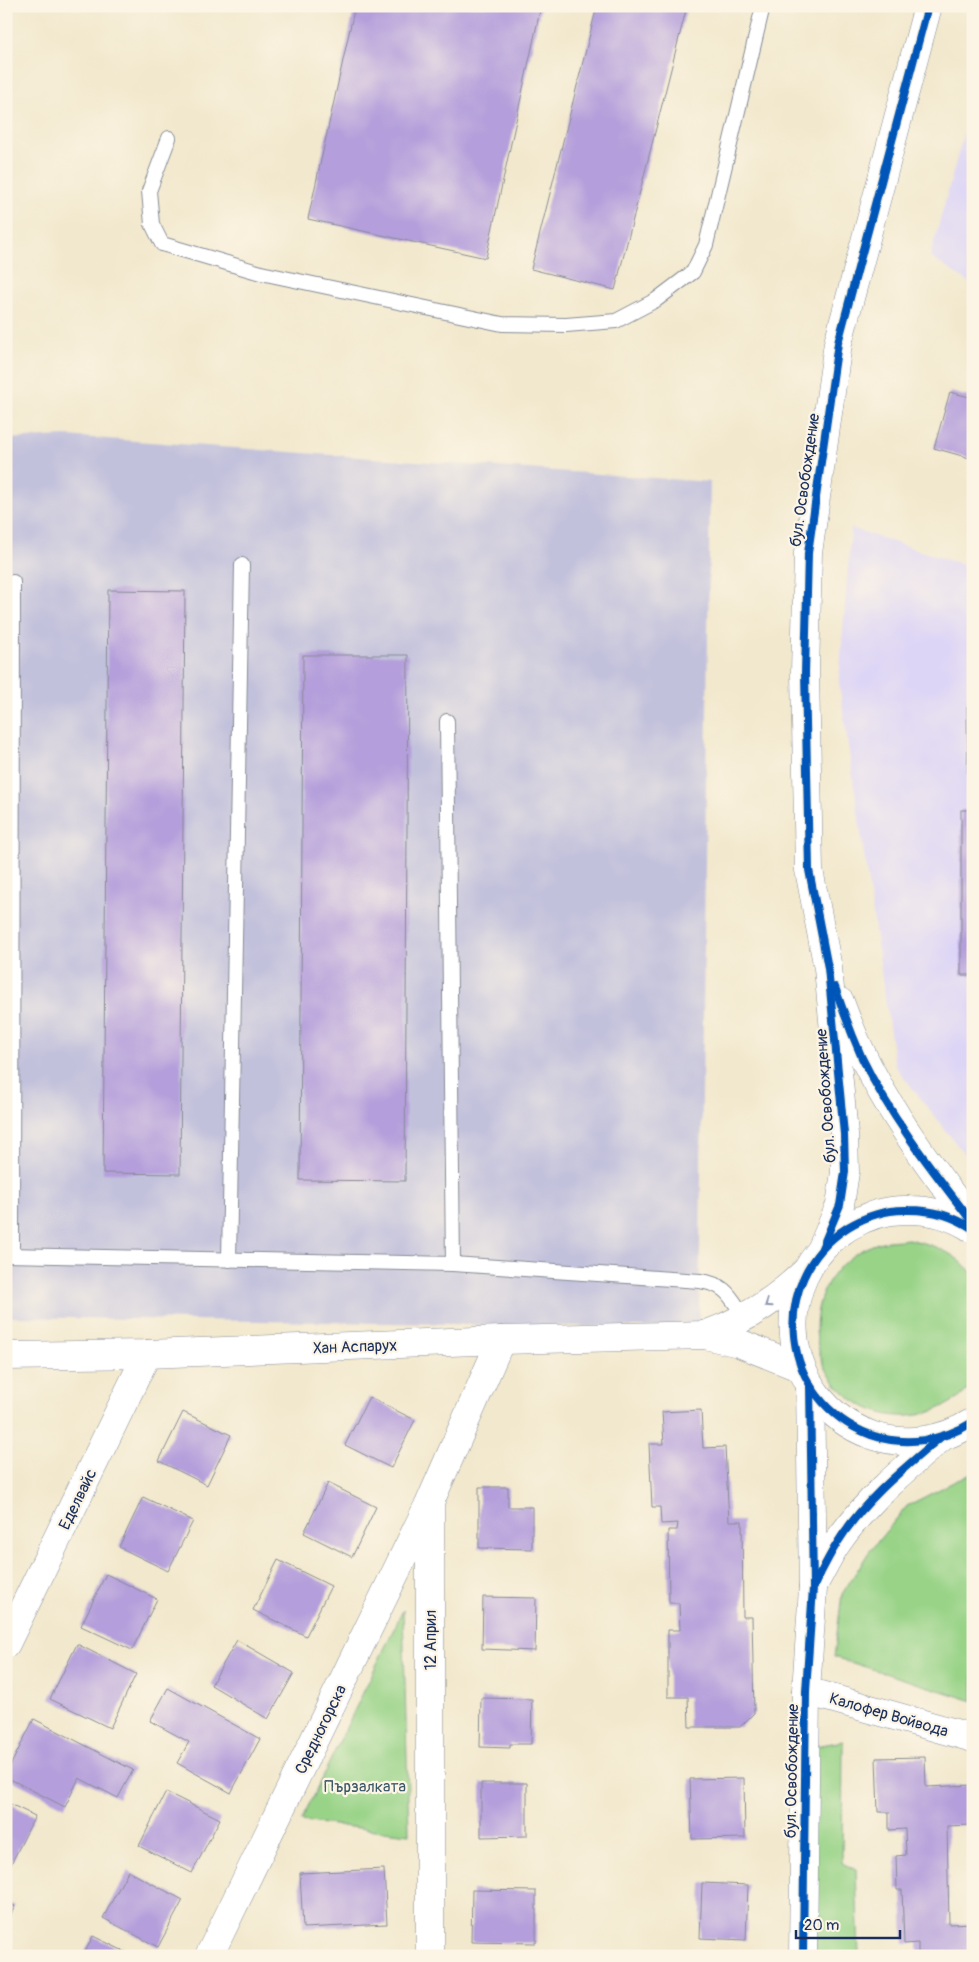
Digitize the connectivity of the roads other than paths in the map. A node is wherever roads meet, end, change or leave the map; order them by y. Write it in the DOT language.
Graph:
graph roads {
  1 [pos="763,6"];
  2 [pos="928,6"];
  3 [pos="169,138"];
  4 [pos="242,565"];
  5 [pos="13,582"];
  6 [pos="447,722"];
  7 [pos="828,968"];
  8 [pos="973,1223"];
  9 [pos="973,1229"];
  10 [pos="822,1248"];
  11 [pos="9,1255"];
  12 [pos="229,1260"];
  13 [pos="453,1264"];
  14 [pos="805,1272"];
  15 [pos="745,1318"];
  16 [pos="705,1335"];
  17 [pos="501,1340"];
  18 [pos="147,1354"];
  19 [pos="6,1356"];
  20 [pos="805,1376"];
  21 [pos="963,1428"];
  22 [pos="430,1502"];
  23 [pos="813,1588"];
  24 [pos="6,1644"];
  25 [pos="806,1691"];
  26 [pos="973,1738"];
  27 [pos="209,1956"];
  28 [pos="430,1956"];
  29 [pos="803,1956"];
  1 -- 3 [label="lane"];
  2 -- 7 [label="main road, бул. Освобождение"];
  4 -- 12 [label="lane"];
  5 -- 11 [label="lane"];
  6 -- 13 [label="lane"];
  7 -- 8 [label="main road, бул. Освобождение"];
  7 -- 10 [label="main road, бул. Освобождение"];
  9 -- 10 [label="main road"];
  10 -- 14 [label="main road"];
  11 -- 12 [label="lane"];
  12 -- 13 [label="lane"];
  13 -- 15 [label="lane"];
  14 -- 15 [label="main road, Хан Аспарух, one-way"];
  14 -- 20 [label="main road"];
  15 -- 16 [label="main road, Хан Аспарух"];
  16 -- 17 [label="main road, Хан Аспарух"];
  16 -- 20 [label="main road, Хан Аспарух"];
  17 -- 18 [label="main road, Хан Аспарух"];
  17 -- 22 [label="main road, 12 Април"];
  18 -- 19 [label="main road, Хан Аспарух"];
  18 -- 24 [label="main road, Еделвайс"];
  20 -- 21 [label="main road"];
  20 -- 23 [label="main road, бул. Освобождение"];
  21 -- 23 [label="main road, бул. Освобождение"];
  22 -- 27 [label="main road, Средногорска"];
  22 -- 28 [label="main road, 12 Април"];
  23 -- 25 [label="main road, бул. Освобождение"];
  25 -- 26 [label="main road, Калофер Войвода"];
  25 -- 29 [label="main road, бул. Освобождение"];
}
